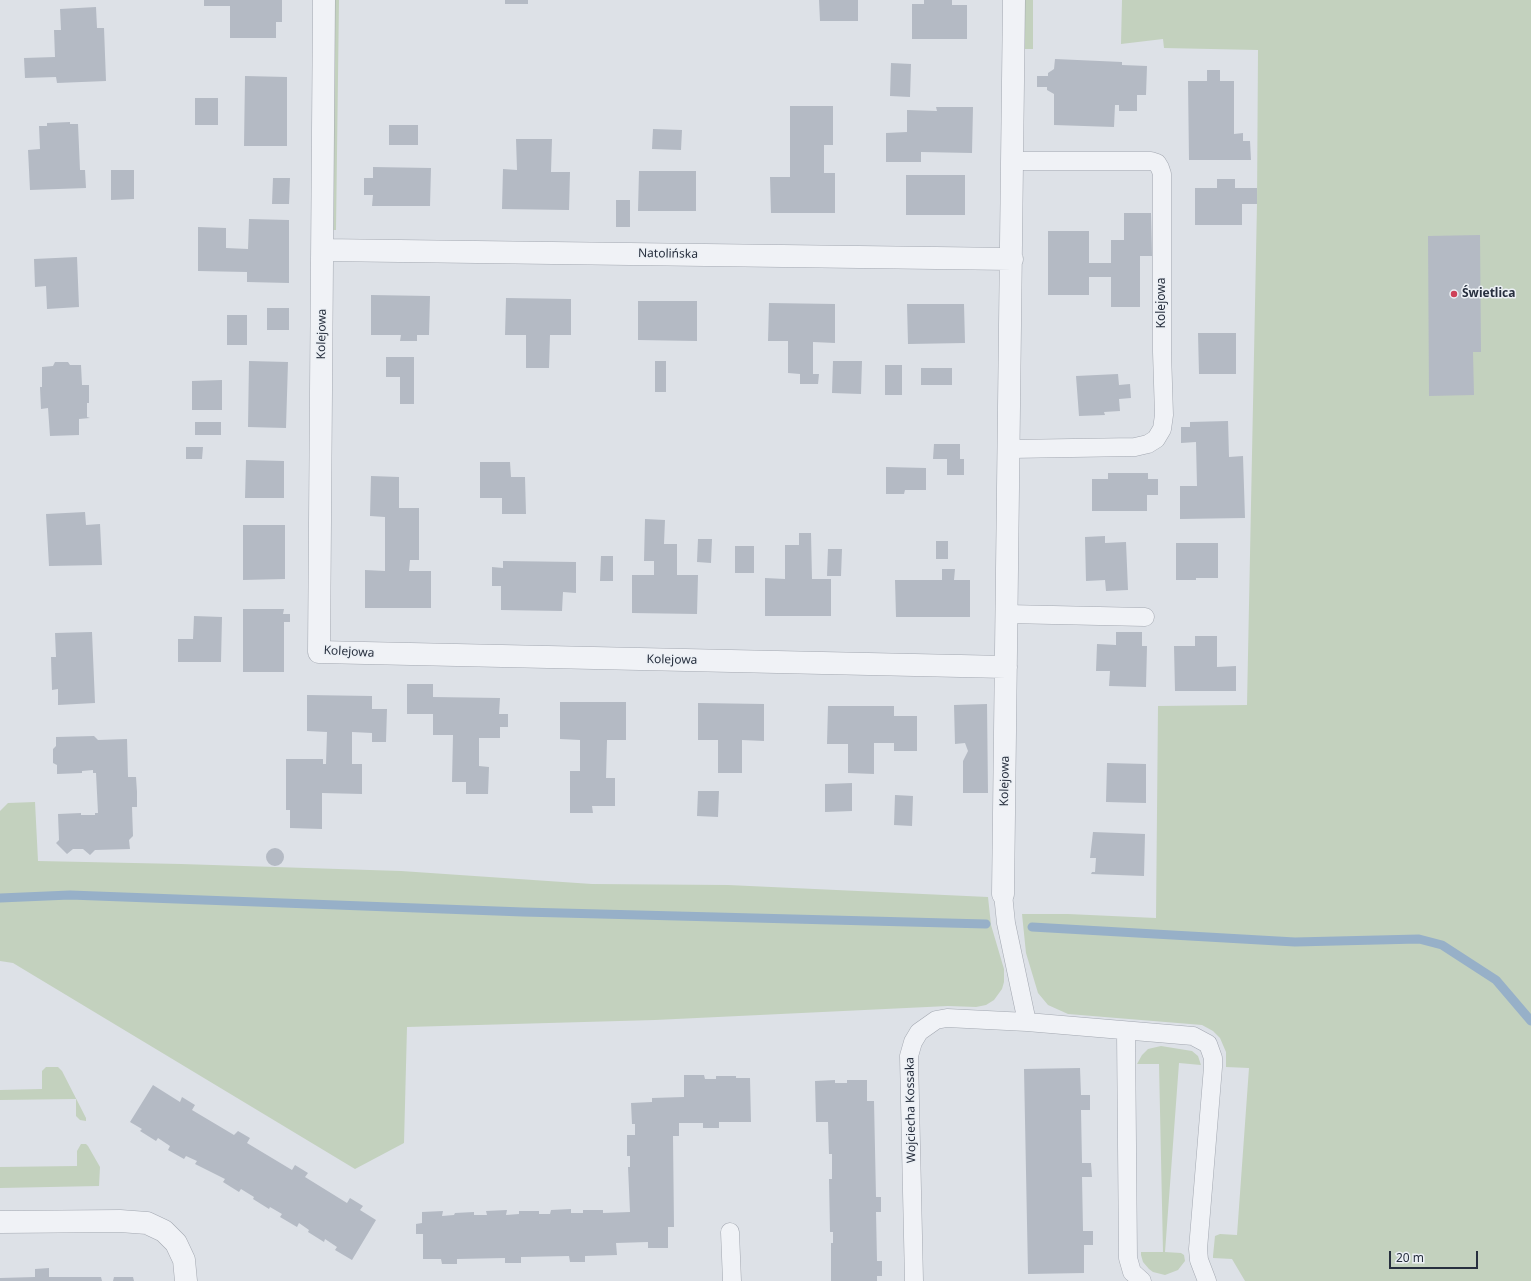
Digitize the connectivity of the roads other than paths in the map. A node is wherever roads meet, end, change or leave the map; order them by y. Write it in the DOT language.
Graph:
graph roads {
  1 [pos="324,0"];
  2 [pos="1014,0"];
  3 [pos="1012,161"];
  4 [pos="323,250"];
  5 [pos="1012,259"];
  6 [pos="1010,449"];
  7 [pos="1007,614"];
  8 [pos="1145,617"];
  9 [pos="1006,667"];
  10 [pos="1003,894"];
  11 [pos="1027,1022"];
  12 [pos="1126,1032"];
  13 [pos="0,1222"];
  14 [pos="730,1232"];
  15 [pos="186,1281"];
  16 [pos="732,1281"];
  17 [pos="914,1281"];
  18 [pos="1142,1281"];
  19 [pos="1207,1281"];
  1 -- 4 [label="street, Kolejowa"];
  2 -- 3 [label="street, Kolejowa"];
  3 -- 5 [label="street, Kolejowa"];
  3 -- 6 [label="lane, Kolejowa"];
  4 -- 5 [label="street, Natolińska"];
  4 -- 9 [label="street, Kolejowa"];
  5 -- 6 [label="street, Kolejowa"];
  6 -- 7 [label="street, Kolejowa"];
  7 -- 8 [label="lane"];
  7 -- 9 [label="street, Kolejowa"];
  9 -- 10 [label="street, Kolejowa"];
  10 -- 11 [label="lane"];
  11 -- 12 [label="lane, Wojciecha Kossaka"];
  11 -- 17 [label="lane, Wojciecha Kossaka"];
  12 -- 18 [label="lane"];
  12 -- 19 [label="lane, Wojciecha Kossaka"];
  13 -- 15 [label="street"];
  14 -- 16 [label="lane"];
}
